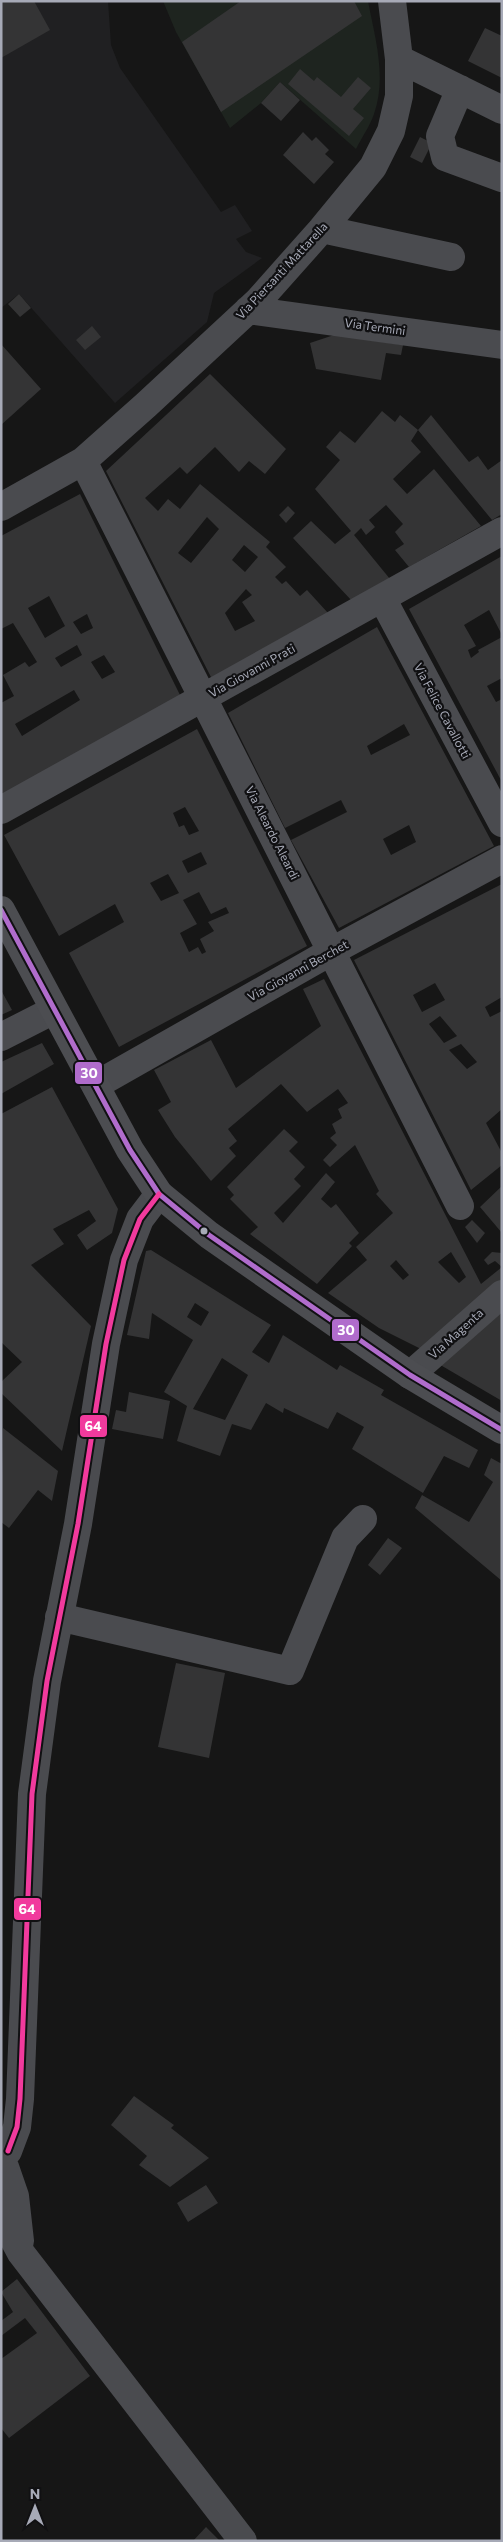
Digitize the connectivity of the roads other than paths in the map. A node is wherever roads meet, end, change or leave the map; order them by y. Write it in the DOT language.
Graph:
graph roads {
  1 [pos="392,1"];
  2 [pos="399,59"];
  3 [pos="460,89"];
  4 [pos="502,110"];
  5 [pos="502,178"];
  6 [pos="322,229"];
  7 [pos="451,257"];
  8 [pos="248,310"];
  9 [pos="502,345"];
  10 [pos="84,461"];
  11 [pos="1,507"];
  12 [pos="502,531"];
  13 [pos="382,598"];
  14 [pos="203,698"];
  15 [pos="1,810"];
  16 [pos="502,823"];
  17 [pos="502,859"];
  18 [pos="1,910"];
  19 [pos="332,951"];
  20 [pos="54,1010"];
  21 [pos="1,1037"];
  22 [pos="96,1085"];
  23 [pos="159,1194"];
  24 [pos="460,1206"];
  25 [pos="502,1294"];
  26 [pos="410,1375"];
  27 [pos="502,1430"];
  28 [pos="363,1519"];
  29 [pos="59,1617"];
  30 [pos="20,2099"];
  31 [pos="1,2123"];
  32 [pos="4,2157"];
  33 [pos="1,2216"];
  34 [pos="21,2253"];
  35 [pos="242,2541"];
  1 -- 2 [label="street, Via Piersanti Mattarella"];
  2 -- 3 [label="street"];
  2 -- 6 [label="street, Via Piersanti Mattarella"];
  3 -- 4 [label="street"];
  3 -- 5 [label="street"];
  6 -- 7 [label="street"];
  6 -- 8 [label="street, Via Piersanti Mattarella"];
  8 -- 9 [label="street, Via Termini"];
  8 -- 10 [label="street, Via Piersanti Mattarella"];
  10 -- 11 [label="street, Via Piersanti Mattarella"];
  10 -- 14 [label="street, Via Aleardo Aleardi"];
  12 -- 13 [label="street, Via Giovanni Prati"];
  13 -- 14 [label="street, Via Giovanni Prati"];
  13 -- 16 [label="street, Via Felice Cavallotti"];
  14 -- 15 [label="street, Via Giovanni Prati"];
  14 -- 19 [label="street, Via Aleardo Aleardi"];
  17 -- 19 [label="street, Via Giovanni Berchet"];
  18 -- 20 [label="main road"];
  19 -- 22 [label="street, Via Giovanni Berchet"];
  19 -- 24 [label="street, Via Aleardo Aleardi"];
  20 -- 21 [label="street"];
  20 -- 22 [label="main road"];
  22 -- 23 [label="main road"];
  23 -- 26 [label="main road"];
  23 -- 29 [label="street"];
  25 -- 26 [label="street, Via Magenta"];
  26 -- 27 [label="main road"];
  28 -- 29 [label="street"];
  29 -- 30 [label="street"];
  30 -- 31 [label="street"];
  30 -- 32 [label="street"];
  32 -- 34 [label="street"];
  33 -- 34 [label="street"];
  34 -- 35 [label="street"];
}
